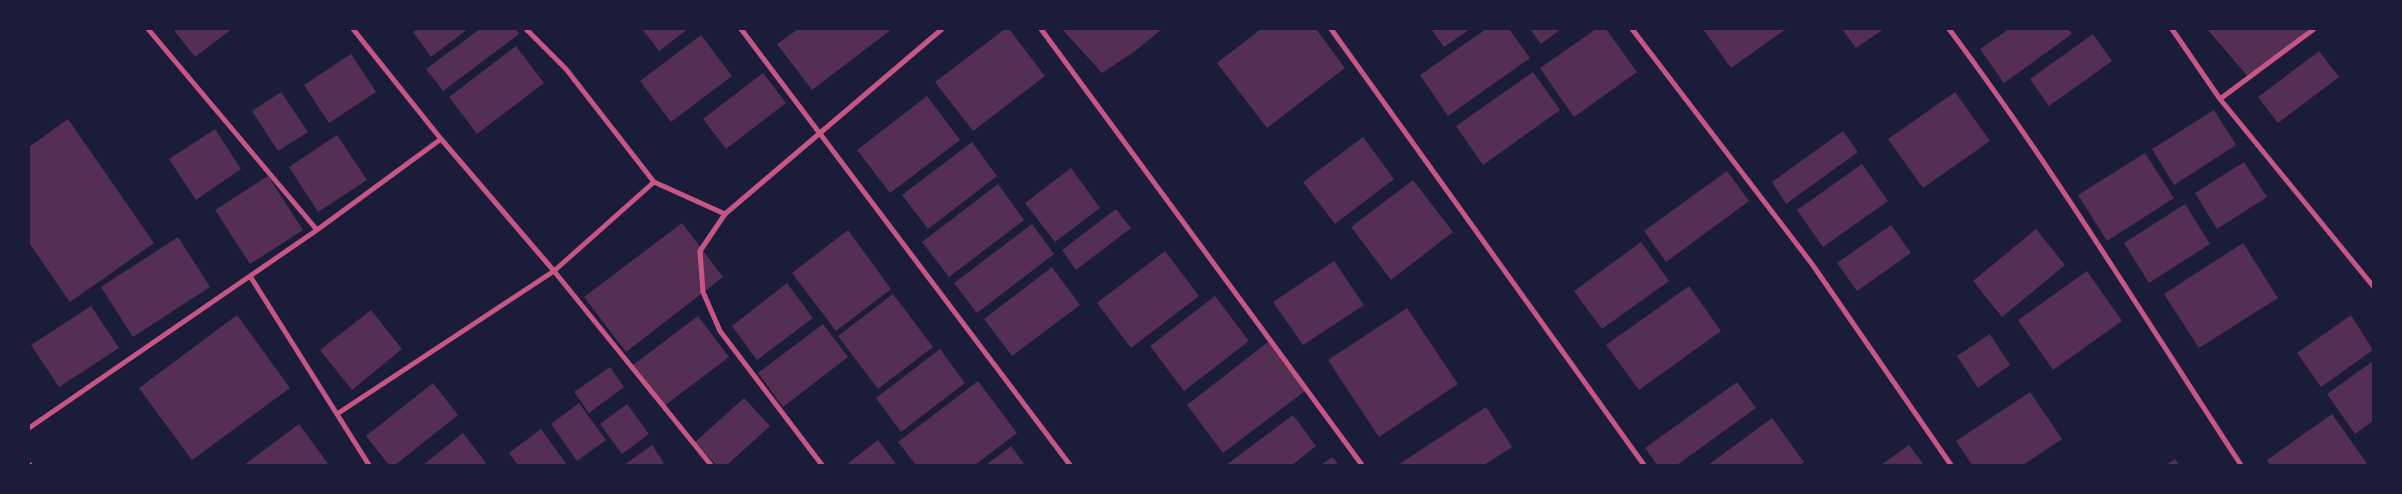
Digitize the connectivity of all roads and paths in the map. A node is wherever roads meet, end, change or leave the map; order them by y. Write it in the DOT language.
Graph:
graph roads {
  1 [pos="148,29"];
  2 [pos="353,29"];
  3 [pos="526,29"];
  4 [pos="740,29"];
  5 [pos="942,29"];
  6 [pos="1041,29"];
  7 [pos="1331,29"];
  8 [pos="1632,29"];
  9 [pos="1949,29"];
  10 [pos="2172,29"];
  11 [pos="2314,29"];
  12 [pos="2220,99"];
  13 [pos="818,132"];
  14 [pos="441,139"];
  15 [pos="654,182"];
  16 [pos="725,214"];
  17 [pos="317,230"];
  18 [pos="554,271"];
  19 [pos="250,276"];
  20 [pos="2373,286"];
  21 [pos="337,414"];
  22 [pos="29,428"];
  23 [pos="369,465"];
  24 [pos="711,465"];
  25 [pos="822,465"];
  26 [pos="1070,465"];
  27 [pos="1362,465"];
  28 [pos="1644,465"];
  29 [pos="1951,465"];
  30 [pos="2240,465"];
  1 -- 17 [label="street"];
  2 -- 14 [label="street"];
  3 -- 15 [label="street"];
  4 -- 13 [label="street"];
  5 -- 13 [label="street"];
  6 -- 27 [label="street"];
  7 -- 28 [label="street"];
  8 -- 29 [label="street"];
  9 -- 30 [label="street"];
  10 -- 12 [label="street"];
  11 -- 12 [label="street"];
  12 -- 20 [label="street"];
  13 -- 16 [label="street"];
  13 -- 26 [label="street"];
  14 -- 17 [label="street"];
  14 -- 18 [label="street"];
  15 -- 16 [label="street"];
  15 -- 18 [label="street"];
  16 -- 25 [label="street"];
  17 -- 19 [label="street"];
  18 -- 21 [label="street"];
  18 -- 24 [label="street"];
  19 -- 21 [label="street"];
  19 -- 22 [label="street"];
  21 -- 23 [label="street"];
}
